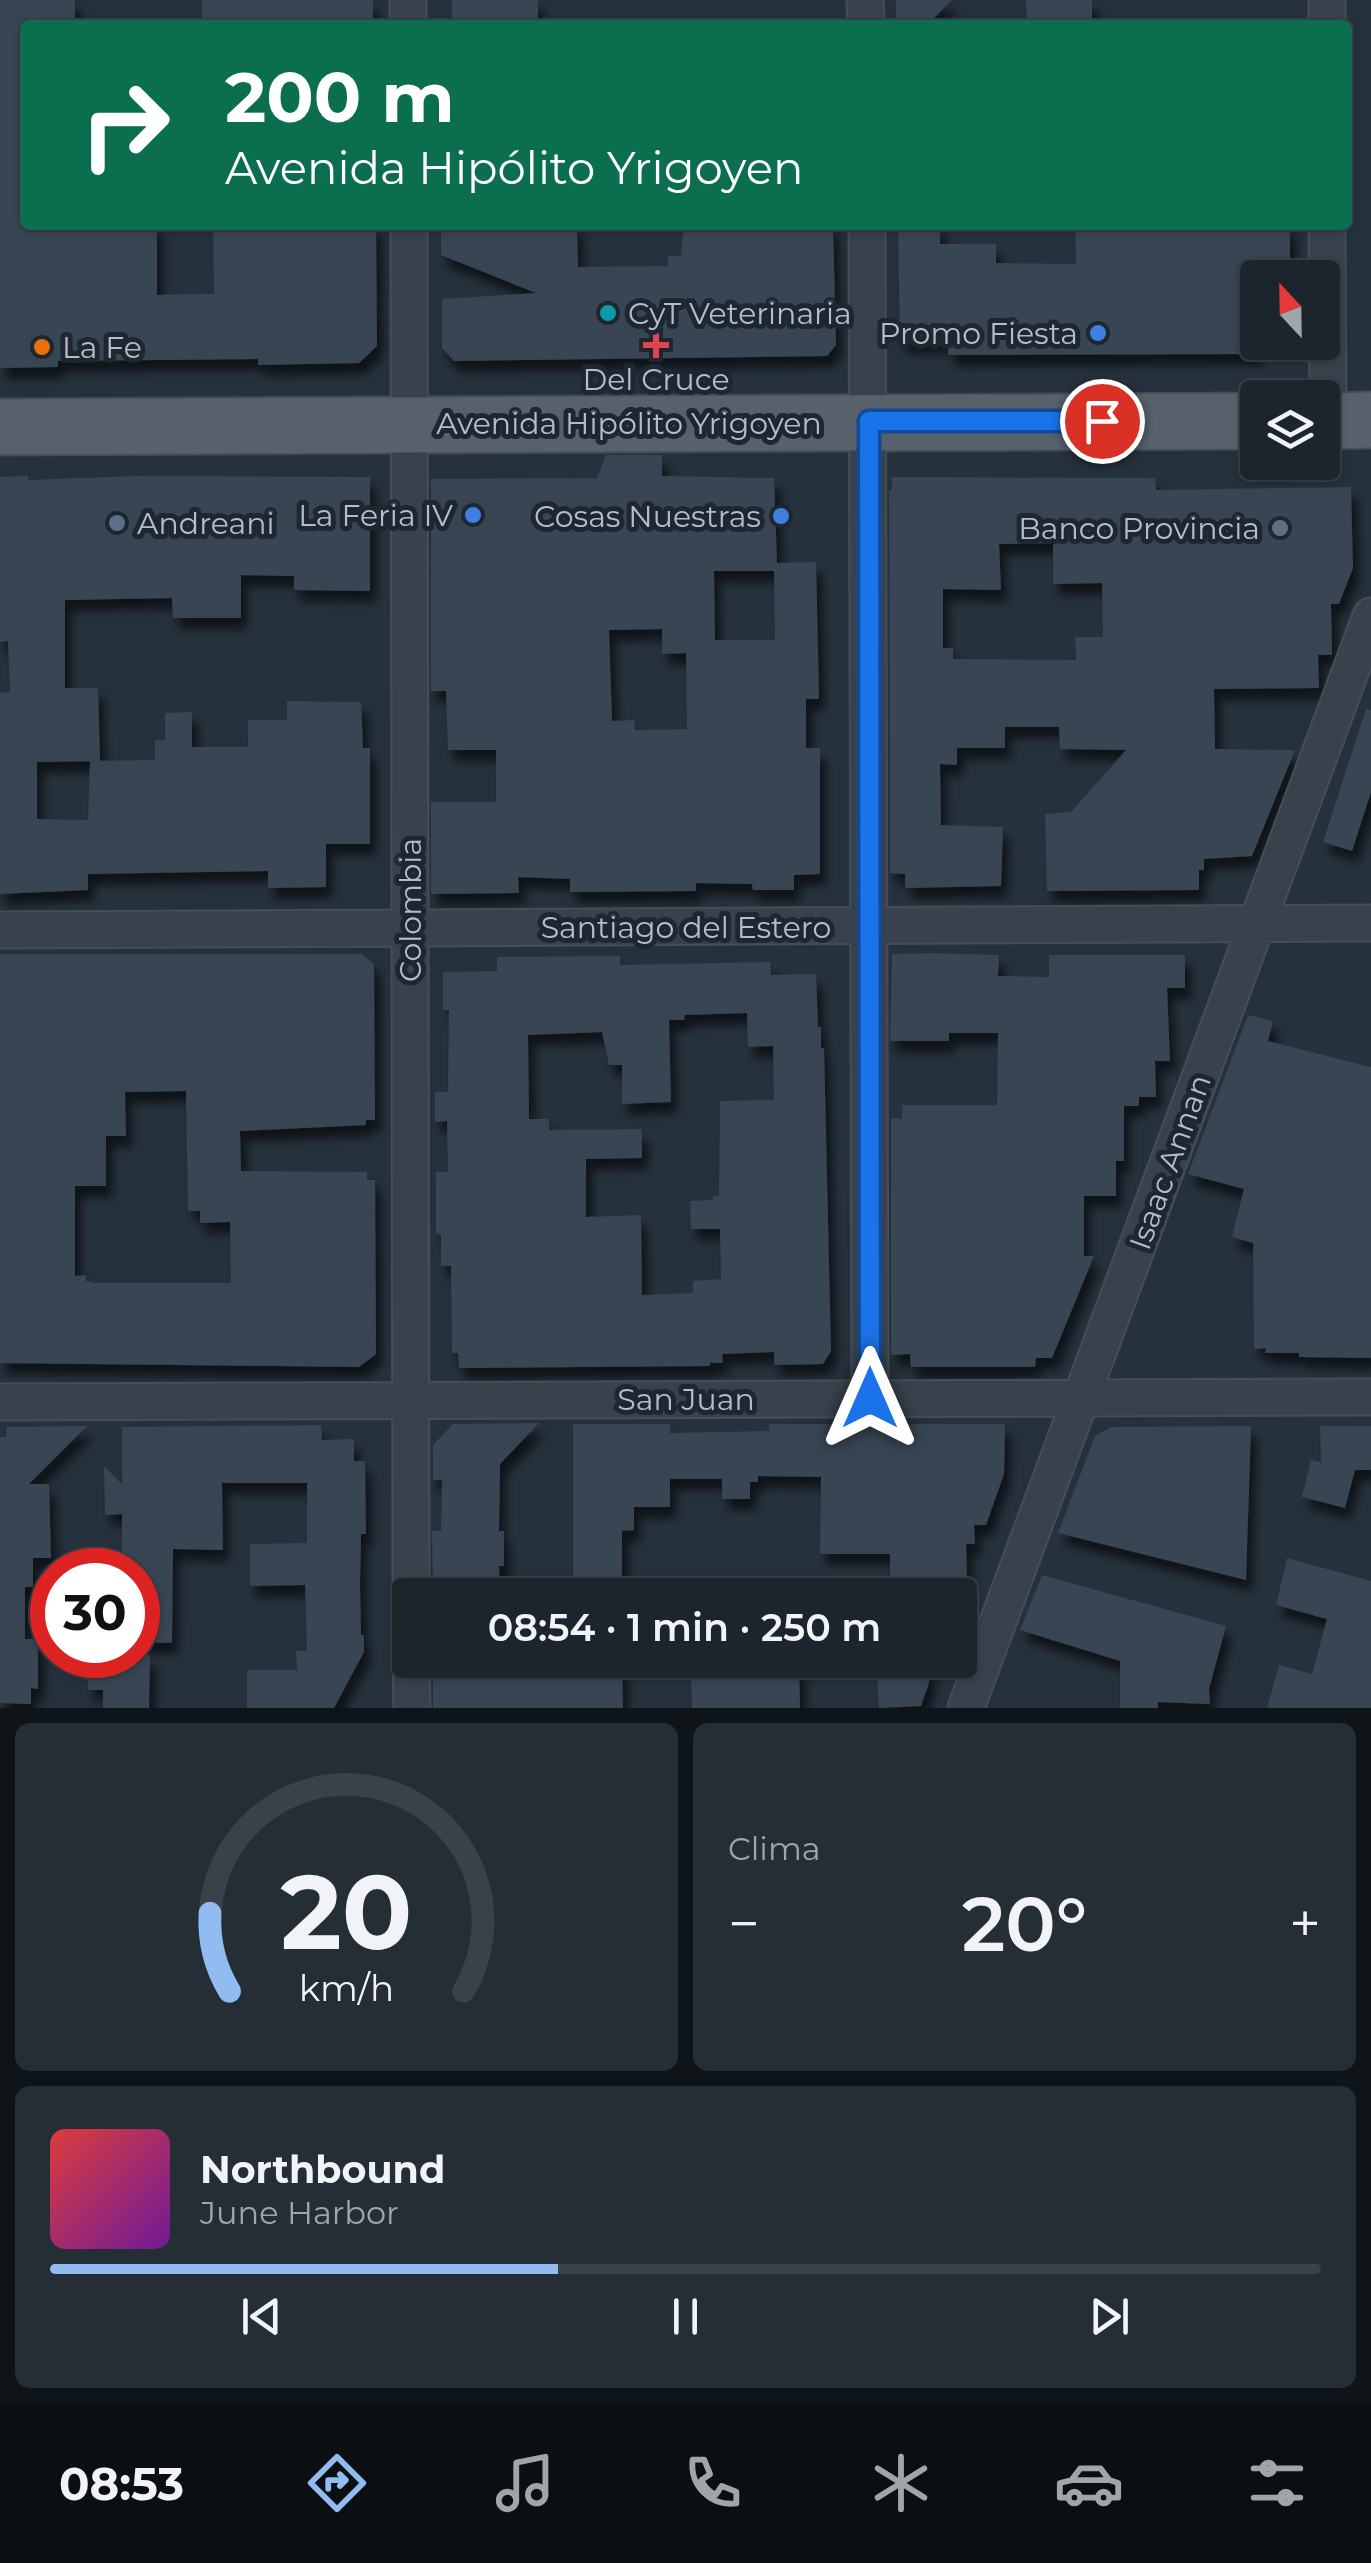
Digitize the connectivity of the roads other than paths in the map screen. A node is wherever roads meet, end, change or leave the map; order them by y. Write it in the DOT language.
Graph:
graph roads {
  1 [pos="409,230"];
  2 [pos="867,230"];
  3 [pos="1327,230"];
  4 [pos="1337,380"];
  5 [pos="869,421"];
  6 [pos="1240,421"];
  7 [pos="411,424"];
  8 [pos="0,427"];
  9 [pos="1371,616"];
  10 [pos="1258,923"];
  11 [pos="1371,923"];
  12 [pos="870,926"];
  13 [pos="410,928"];
  14 [pos="0,930"];
  15 [pos="1371,1396"];
  16 [pos="870,1398"];
  17 [pos="1083,1398"];
  18 [pos="411,1401"];
  19 [pos="0,1402"];
  20 [pos="412,1578"];
  21 [pos="412,1678"];
  22 [pos="412,1708"];
  23 [pos="966,1708"];
  1 -- 7 [label="street, Colombia"];
  2 -- 5 [label="street"];
  3 -- 4 [label="street"];
  5 -- 6 [label="main road, Avenida Hipólito Yrigoyen"];
  5 -- 7 [label="main road, Avenida Hipólito Yrigoyen"];
  5 -- 12 [label="street"];
  7 -- 8 [label="main road, Avenida Hipólito Yrigoyen"];
  7 -- 13 [label="street, Colombia"];
  9 -- 10 [label="street, Isaac Annan"];
  10 -- 11 [label="street, Santiago del Estero"];
  10 -- 12 [label="street, Santiago del Estero"];
  10 -- 17 [label="street, Isaac Annan"];
  12 -- 13 [label="street, Santiago del Estero"];
  12 -- 16 [label="street"];
  13 -- 14 [label="street, Santiago del Estero"];
  13 -- 18 [label="street, Colombia"];
  15 -- 17 [label="street, San Juan"];
  16 -- 17 [label="street, San Juan"];
  16 -- 18 [label="street, San Juan"];
  17 -- 23 [label="street, Isaac Annan"];
  18 -- 19 [label="street, San Juan"];
  18 -- 20 [label="street, Colombia"];
  21 -- 22 [label="street"];
}
